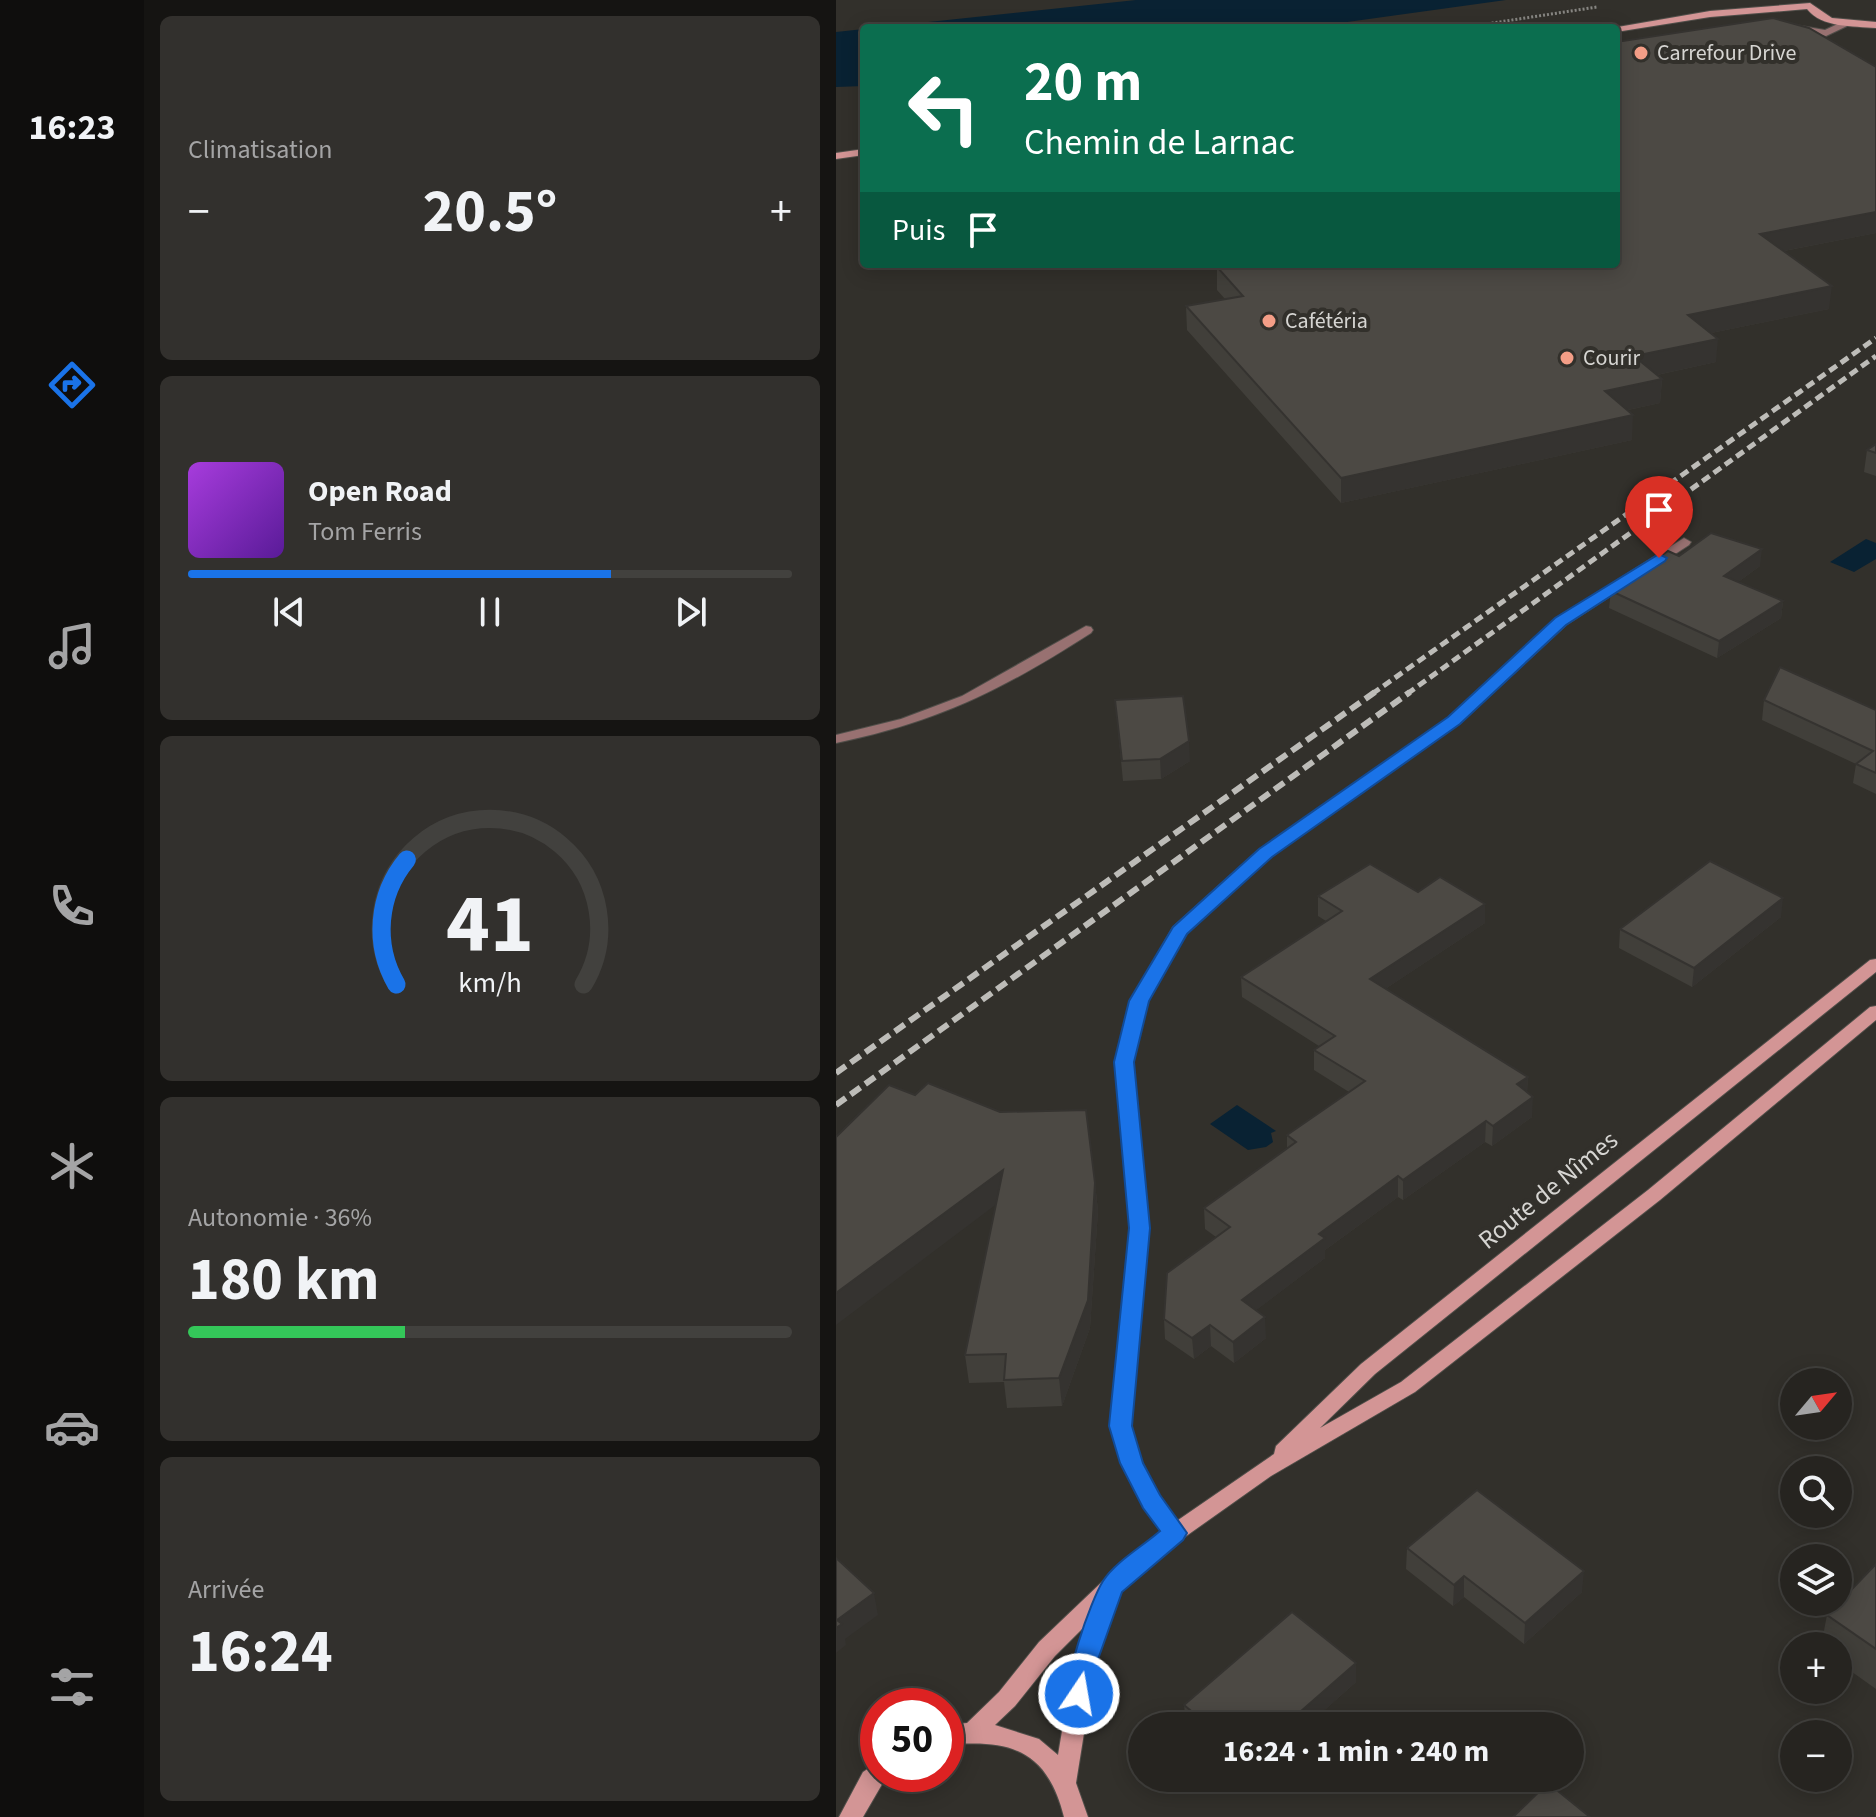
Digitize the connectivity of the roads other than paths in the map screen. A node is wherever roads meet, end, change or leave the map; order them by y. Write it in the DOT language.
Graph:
graph roads {
  1 [pos="1813,3"];
  2 [pos="1844,24"];
  3 [pos="1876,25"];
  4 [pos="1620,28"];
  5 [pos="1778,28"];
  6 [pos="860,153"];
  7 [pos="836,156"];
  8 [pos="1684,542"];
  9 [pos="1086,630"];
  10 [pos="836,739"];
  11 [pos="1876,964"];
  12 [pos="1876,1011"];
  13 [pos="1264,1470"];
  14 [pos="1175,1533"];
  15 [pos="1112,1586"];
  16 [pos="974,1731"];
  17 [pos="964,1732"];
  18 [pos="1065,1783"];
  19 [pos="863,1792"];
  20 [pos="849,1815"];
  21 [pos="1077,1816"];
  1 -- 2 [label="main road"];
  1 -- 4 [label="main road"];
  2 -- 3 [label="main road"];
  2 -- 5 [label="street"];
  6 -- 7 [label="main road"];
  8 -- 14 [label="street"];
  9 -- 10 [label="street"];
  11 -- 13 [label="main road, Route de Nîmes"];
  12 -- 13 [label="main road, Route de Nîmes"];
  13 -- 14 [label="main road, Route de Nîmes"];
  14 -- 15 [label="main road, Route de Nîmes"];
  15 -- 16 [label="main road, Route de Nîmes"];
  15 -- 18 [label="main road"];
  16 -- 17 [label="main road"];
  16 -- 18 [label="main road"];
  18 -- 21 [label="main road"];
  19 -- 20 [label="main road"];
}
